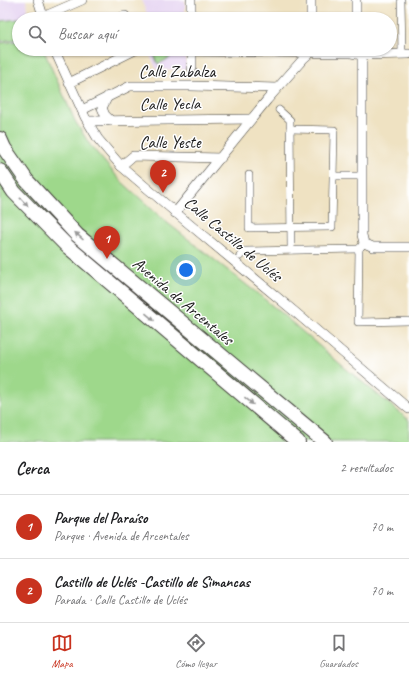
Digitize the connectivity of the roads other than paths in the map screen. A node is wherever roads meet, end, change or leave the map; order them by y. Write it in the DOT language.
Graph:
graph roads {
  1 [pos="38,0"];
  2 [pos="82,0"];
  3 [pos="191,0"];
  4 [pos="311,0"];
  5 [pos="356,0"];
  6 [pos="401,0"];
  7 [pos="42,12"];
  8 [pos="57,12"];
  9 [pos="191,12"];
  10 [pos="311,12"];
  11 [pos="356,12"];
  12 [pos="405,54"];
  13 [pos="57,56"];
  14 [pos="123,56"];
  15 [pos="192,56"];
  16 [pos="306,56"];
  17 [pos="358,56"];
  18 [pos="192,68"];
  19 [pos="69,83"];
  20 [pos="277,88"];
  21 [pos="108,96"];
  22 [pos="82,110"];
  23 [pos="279,110"];
  24 [pos="251,119"];
  25 [pos="88,121"];
  26 [pos="111,121"];
  27 [pos="290,129"];
  28 [pos="0,139"];
  29 [pos="220,158"];
  30 [pos="121,166"];
  31 [pos="0,171"];
  32 [pos="249,175"];
  33 [pos="334,176"];
  34 [pos="362,176"];
  35 [pos="176,212"];
  36 [pos="291,227"];
  37 [pos="361,246"];
  38 [pos="409,247"];
  39 [pos="291,250"];
  40 [pos="240,256"];
  41 [pos="409,321"];
  42 [pos="409,409"];
  43 [pos="298,442"];
  44 [pos="325,442"];
  1 -- 7 [label="street"];
  2 -- 8 [label="street"];
  3 -- 9 [label="street"];
  4 -- 10 [label="street"];
  5 -- 11 [label="street"];
  6 -- 12 [label="street"];
  13 -- 19 [label="street, Calle Castillo de Uclés"];
  14 -- 19 [label="street"];
  15 -- 18 [label="street"];
  16 -- 20 [label="street"];
  17 -- 34 [label="street"];
  19 -- 22 [label="street, Calle Castillo de Uclés"];
  20 -- 21 [label="street, Calle Zabalza"];
  20 -- 24 [label="street"];
  21 -- 22 [label="street, Calle Zabalza"];
  21 -- 26 [label="street"];
  22 -- 25 [label="street, Calle Castillo de Uclés"];
  23 -- 27 [label="street"];
  24 -- 26 [label="street, Calle Yecla"];
  24 -- 29 [label="street"];
  25 -- 26 [label="street, Calle Yecla"];
  25 -- 30 [label="street, Calle Castillo de Uclés"];
  27 -- 33 [label="street"];
  27 -- 36 [label="street"];
  44 -- 28 [label="main road, Avenida de Arcentales, one-way"];
  29 -- 30 [label="street, Calle Yeste"];
  29 -- 35 [label="street"];
  30 -- 35 [label="street, Calle Castillo de Uclés"];
  31 -- 43 [label="main road, Avenida de Arcentales, one-way"];
  32 -- 36 [label="street"];
  33 -- 34 [label="street"];
  33 -- 36 [label="street"];
  34 -- 37 [label="street"];
  35 -- 42 [label="street, Calle Castillo de Uclés"];
  36 -- 39 [label="street"];
  37 -- 38 [label="street"];
  37 -- 39 [label="street"];
  37 -- 41 [label="street"];
  39 -- 40 [label="street"];
}
